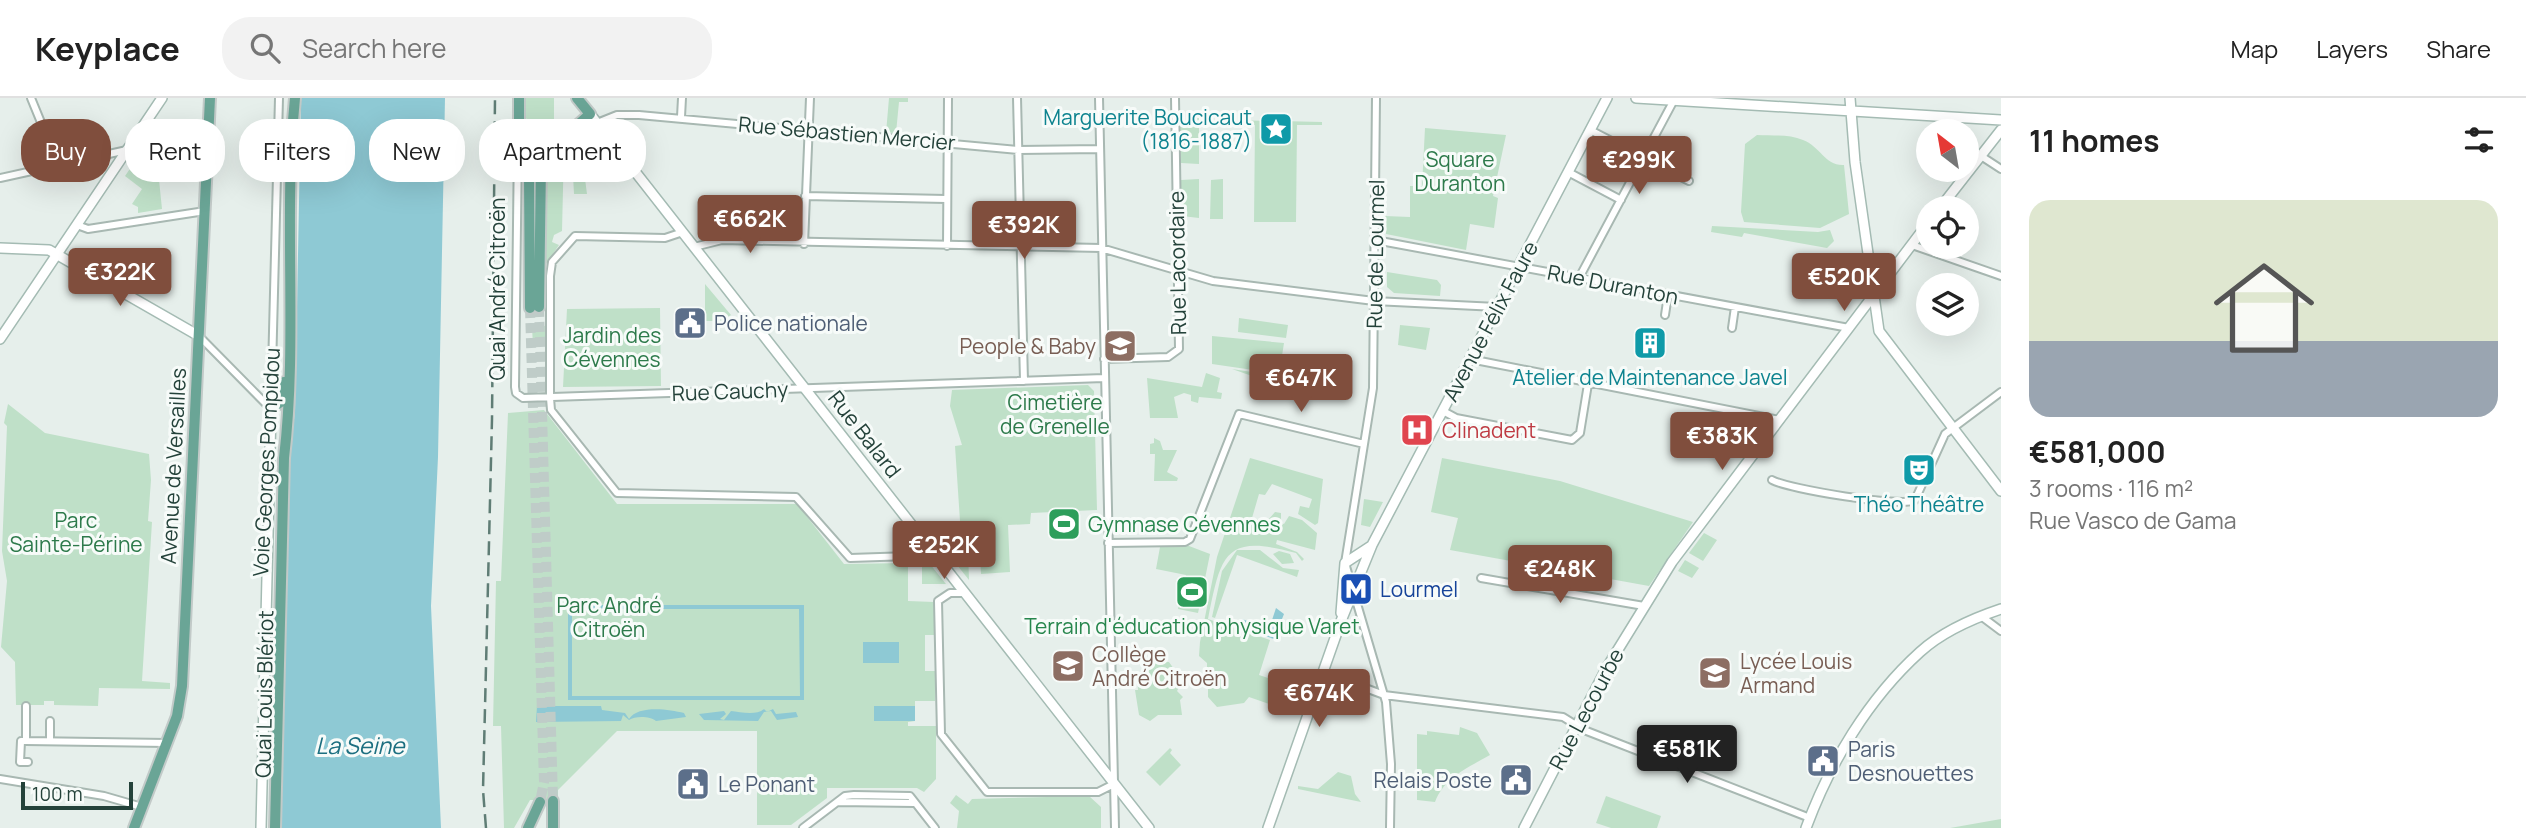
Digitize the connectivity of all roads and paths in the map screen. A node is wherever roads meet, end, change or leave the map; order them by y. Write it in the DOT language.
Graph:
graph roads {
  1 [pos="31,98"];
  2 [pos="162,98"];
  3 [pos="210,98"];
  4 [pos="279,98"];
  5 [pos="295,98"];
  6 [pos="519,98"];
  7 [pos="577,98"];
  8 [pos="682,98"];
  9 [pos="810,98"];
  10 [pos="948,98"];
  11 [pos="1017,98"];
  12 [pos="1099,98"];
  13 [pos="1175,98"];
  14 [pos="1376,98"];
  15 [pos="1607,98"];
  16 [pos="1636,98"];
  17 [pos="1850,98"];
  18 [pos="1674,100"];
  19 [pos="1702,100"];
  20 [pos="1851,111"];
  21 [pos="681,117"];
  22 [pos="593,118"];
  23 [pos="40,119"];
  24 [pos="148,119"];
  25 [pos="519,119"];
  26 [pos="2001,120"];
  27 [pos="807,130"];
  28 [pos="1590,130"];
  29 [pos="2001,130"];
  30 [pos="948,143"];
  31 [pos="1100,149"];
  32 [pos="125,150"];
  33 [pos="1019,150"];
  34 [pos="125,153"];
  35 [pos="1981,156"];
  36 [pos="1644,159"];
  37 [pos="2001,169"];
  38 [pos="1568,172"];
  39 [pos="0,178"];
  40 [pos="1689,181"];
  41 [pos="518,182"];
  42 [pos="529,182"];
  43 [pos="540,182"];
  44 [pos="805,196"];
  45 [pos="1949,196"];
  46 [pos="946,199"];
  47 [pos="1621,200"];
  48 [pos="205,211"];
  49 [pos="76,225"];
  50 [pos="682,232"];
  51 [pos="1375,240"];
  52 [pos="1916,240"];
  53 [pos="804,244"];
  54 [pos="1912,245"];
  55 [pos="947,246"];
  56 [pos="694,247"];
  57 [pos="1020,247"];
  58 [pos="0,248"];
  59 [pos="1101,248"];
  60 [pos="56,254"];
  61 [pos="1518,267"];
  62 [pos="1178,270"];
  63 [pos="2001,276"];
  64 [pos="1579,278"];
  65 [pos="1871,281"];
  66 [pos="1814,286"];
  67 [pos="1668,295"];
  68 [pos="1873,298"];
  69 [pos="289,299"];
  70 [pos="1374,301"];
  71 [pos="1497,307"];
  72 [pos="1735,307"];
  73 [pos="1665,315"];
  74 [pos="1732,328"];
  75 [pos="1851,328"];
  76 [pos="199,336"];
  77 [pos="0,339"];
  78 [pos="1104,359"];
  79 [pos="1470,359"];
  80 [pos="1104,378"];
  81 [pos="1024,381"];
  82 [pos="1588,384"];
  83 [pos="804,388"];
  84 [pos="2001,392"];
  85 [pos="523,398"];
  86 [pos="550,398"];
  87 [pos="271,409"];
  88 [pos="1443,411"];
  89 [pos="1781,420"];
  90 [pos="1951,429"];
  91 [pos="1364,444"];
  92 [pos="1772,480"];
  93 [pos="2001,491"];
  94 [pos="923,539"];
  95 [pos="1108,543"];
  96 [pos="1372,545"];
  97 [pos="1345,564"];
  98 [pos="1359,575"];
  99 [pos="1480,578"];
  100 [pos="1353,590"];
  101 [pos="965,593"];
  102 [pos="1644,606"];
  103 [pos="2001,608"];
  104 [pos="1361,615"];
  105 [pos="1981,616"];
  106 [pos="1342,618"];
  107 [pos="2001,631"];
  108 [pos="1323,672"];
  109 [pos="1384,695"];
  110 [pos="26,706"];
  111 [pos="50,721"];
  112 [pos="1577,726"];
  113 [pos="26,741"];
  114 [pos="50,741"];
  115 [pos="167,743"];
  116 [pos="28,762"];
  117 [pos="0,779"];
  118 [pos="1114,784"];
  119 [pos="553,801"];
  120 [pos="540,802"];
  121 [pos="142,807"];
  122 [pos="1808,823"];
  123 [pos="134,828"];
  124 [pos="261,828"];
  125 [pos="275,828"];
  126 [pos="528,828"];
  127 [pos="553,828"];
  128 [pos="803,828"];
  129 [pos="935,828"];
  130 [pos="1115,828"];
  131 [pos="1149,828"];
  132 [pos="1268,828"];
  133 [pos="1390,828"];
  134 [pos="1524,828"];
  1 -- 23 [label="street"];
  2 -- 24 [label="street"];
  3 -- 48 [label="main road, Avenue de Versailles"];
  4 -- 87 [label="street, Quai Louis Blériot"];
  5 -- 69 [label="main road, Voie Georges Pompidou"];
  6 -- 25 [label="main road, Quai André Citroën"];
  7 -- 22 [label="main road, Rue Balard"];
  8 -- 21 [label="street"];
  9 -- 27 [label="street"];
  10 -- 30 [label="street"];
  11 -- 33 [label="street"];
  12 -- 31 [label="street"];
  13 -- 62 [label="street, Rue Lacordaire"];
  14 -- 51 [label="street, Rue de Lourmel"];
  15 -- 28 [label="street, Avenue Félix Faure"];
  16 -- 18 [label="street"];
  17 -- 20 [label="street"];
  18 -- 19 [label="street"];
  18 -- 36 [label="street"];
  19 -- 20 [label="street"];
  20 -- 26 [label="street"];
  20 -- 65 [label="street"];
  21 -- 22 [label="street, Rue Sébastien Mercier"];
  21 -- 27 [label="street, Rue Sébastien Mercier"];
  22 -- 50 [label="street, Rue Balard"];
  27 -- 30 [label="street, Rue Sébastien Mercier"];
  27 -- 44 [label="street"];
  28 -- 36 [label="street"];
  28 -- 38 [label="street, Avenue Félix Faure"];
  29 -- 35 [label="street"];
  30 -- 33 [label="street, Rue Sébastien Mercier"];
  30 -- 46 [label="street"];
  31 -- 33 [label="street, Rue Sébastien Mercier"];
  31 -- 59 [label="street"];
  32 -- 39 [label="street"];
  33 -- 57 [label="street"];
  34 -- 49 [label="street"];
  35 -- 37 [label="street"];
  35 -- 45 [label="street"];
  36 -- 40 [label="street"];
  36 -- 47 [label="street"];
  38 -- 47 [label="street"];
  38 -- 61 [label="street, Avenue Félix Faure"];
  41 -- 85 [label="street, Quai André Citroën"];
  42 -- 43 [label="main road, Quai André Citroën"];
  44 -- 46 [label="street"];
  44 -- 53 [label="street"];
  46 -- 55 [label="street"];
  47 -- 64 [label="street"];
  48 -- 49 [label="street"];
  48 -- 76 [label="main road, Avenue de Versailles"];
  49 -- 60 [label="street"];
  50 -- 56 [label="street, Rue Balard"];
  50 -- 86 [label="street"];
  51 -- 61 [label="street, Rue Duranton"];
  51 -- 70 [label="street, Rue de Lourmel"];
  52 -- 54 [label="street, Rue Lecourbe"];
  53 -- 55 [label="street"];
  53 -- 56 [label="street"];
  54 -- 63 [label="street"];
  54 -- 68 [label="street, Rue Lecourbe"];
  55 -- 57 [label="street"];
  56 -- 83 [label="street, Rue Balard"];
  57 -- 59 [label="street"];
  57 -- 81 [label="street"];
  58 -- 60 [label="street"];
  59 -- 62 [label="street"];
  59 -- 78 [label="street"];
  60 -- 76 [label="street"];
  60 -- 77 [label="street"];
  61 -- 64 [label="street, Rue Duranton"];
  61 -- 71 [label="street, Avenue Félix Faure"];
  62 -- 70 [label="street"];
  62 -- 78 [label="street, Rue Lacordaire"];
  64 -- 67 [label="street, Rue Duranton"];
  65 -- 66 [label="street"];
  65 -- 68 [label="street"];
  67 -- 72 [label="street, Rue Duranton"];
  67 -- 73 [label="street"];
  68 -- 75 [label="street, Rue Lecourbe"];
  68 -- 90 [label="street"];
  69 -- 87 [label="main road"];
  69 -- 125 [label="main road, Voie Georges Pompidou"];
  70 -- 71 [label="street"];
  70 -- 91 [label="street, Rue de Lourmel"];
  71 -- 79 [label="street, Avenue Félix Faure"];
  72 -- 74 [label="street"];
  72 -- 75 [label="street, Rue Duranton"];
  75 -- 89 [label="street, Rue Lecourbe"];
  76 -- 87 [label="street"];
  76 -- 115 [label="main road, Avenue de Versailles"];
  78 -- 80 [label="street"];
  79 -- 82 [label="street"];
  79 -- 88 [label="street, Avenue Félix Faure"];
  80 -- 81 [label="street, Rue Cauchy"];
  80 -- 95 [label="street"];
  81 -- 83 [label="street, Rue Cauchy"];
  82 -- 88 [label="street"];
  82 -- 89 [label="street"];
  83 -- 86 [label="street, Rue Cauchy"];
  83 -- 94 [label="street, Rue Balard"];
  84 -- 90 [label="street"];
  85 -- 86 [label="street, Rue Cauchy"];
  86 -- 94 [label="street"];
  87 -- 124 [label="street, Quai Louis Blériot"];
  88 -- 96 [label="street, Avenue Félix Faure"];
  89 -- 102 [label="street, Rue Lecourbe"];
  90 -- 92 [label="street"];
  90 -- 93 [label="street"];
  91 -- 95 [label="street"];
  91 -- 97 [label="street, Rue de Lourmel"];
  94 -- 101 [label="street, Rue Balard"];
  95 -- 118 [label="street"];
  96 -- 97 [label="street, Avenue Félix Faure"];
  96 -- 98 [label="street, Avenue Félix Faure"];
  97 -- 98 [label="street"];
  97 -- 100 [label="street, Rue de Lourmel"];
  97 -- 106 [label="street, Avenue Félix Faure"];
  98 -- 100 [label="street, Avenue Félix Faure"];
  99 -- 102 [label="street"];
  100 -- 104 [label="street, Rue de Lourmel"];
  100 -- 106 [label="street, Avenue Félix Faure"];
  101 -- 118 [label="street, Rue Balard"];
  101 -- 118 [label="street"];
  102 -- 112 [label="street, Rue Lecourbe"];
  103 -- 105 [label="street"];
  104 -- 106 [label="street"];
  104 -- 109 [label="street, Rue de Lourmel"];
  105 -- 107 [label="street"];
  105 -- 122 [label="street"];
  106 -- 108 [label="street, Avenue Félix Faure"];
  108 -- 109 [label="street"];
  108 -- 132 [label="street, Avenue Félix Faure"];
  109 -- 112 [label="street"];
  109 -- 133 [label="street, Rue de Lourmel"];
  110 -- 113 [label="street"];
  111 -- 114 [label="street"];
  112 -- 122 [label="street"];
  112 -- 134 [label="street, Rue Lecourbe"];
  113 -- 114 [label="street"];
  113 -- 116 [label="street"];
  114 -- 115 [label="street"];
  115 -- 121 [label="main road, Avenue de Versailles"];
  117 -- 121 [label="street"];
  118 -- 130 [label="street"];
  118 -- 131 [label="street, Rue Balard"];
  119 -- 127 [label="main road"];
  120 -- 126 [label="main road"];
  121 -- 123 [label="main road, Avenue de Versailles"];
  128 -- 129 [label="street"];
}
